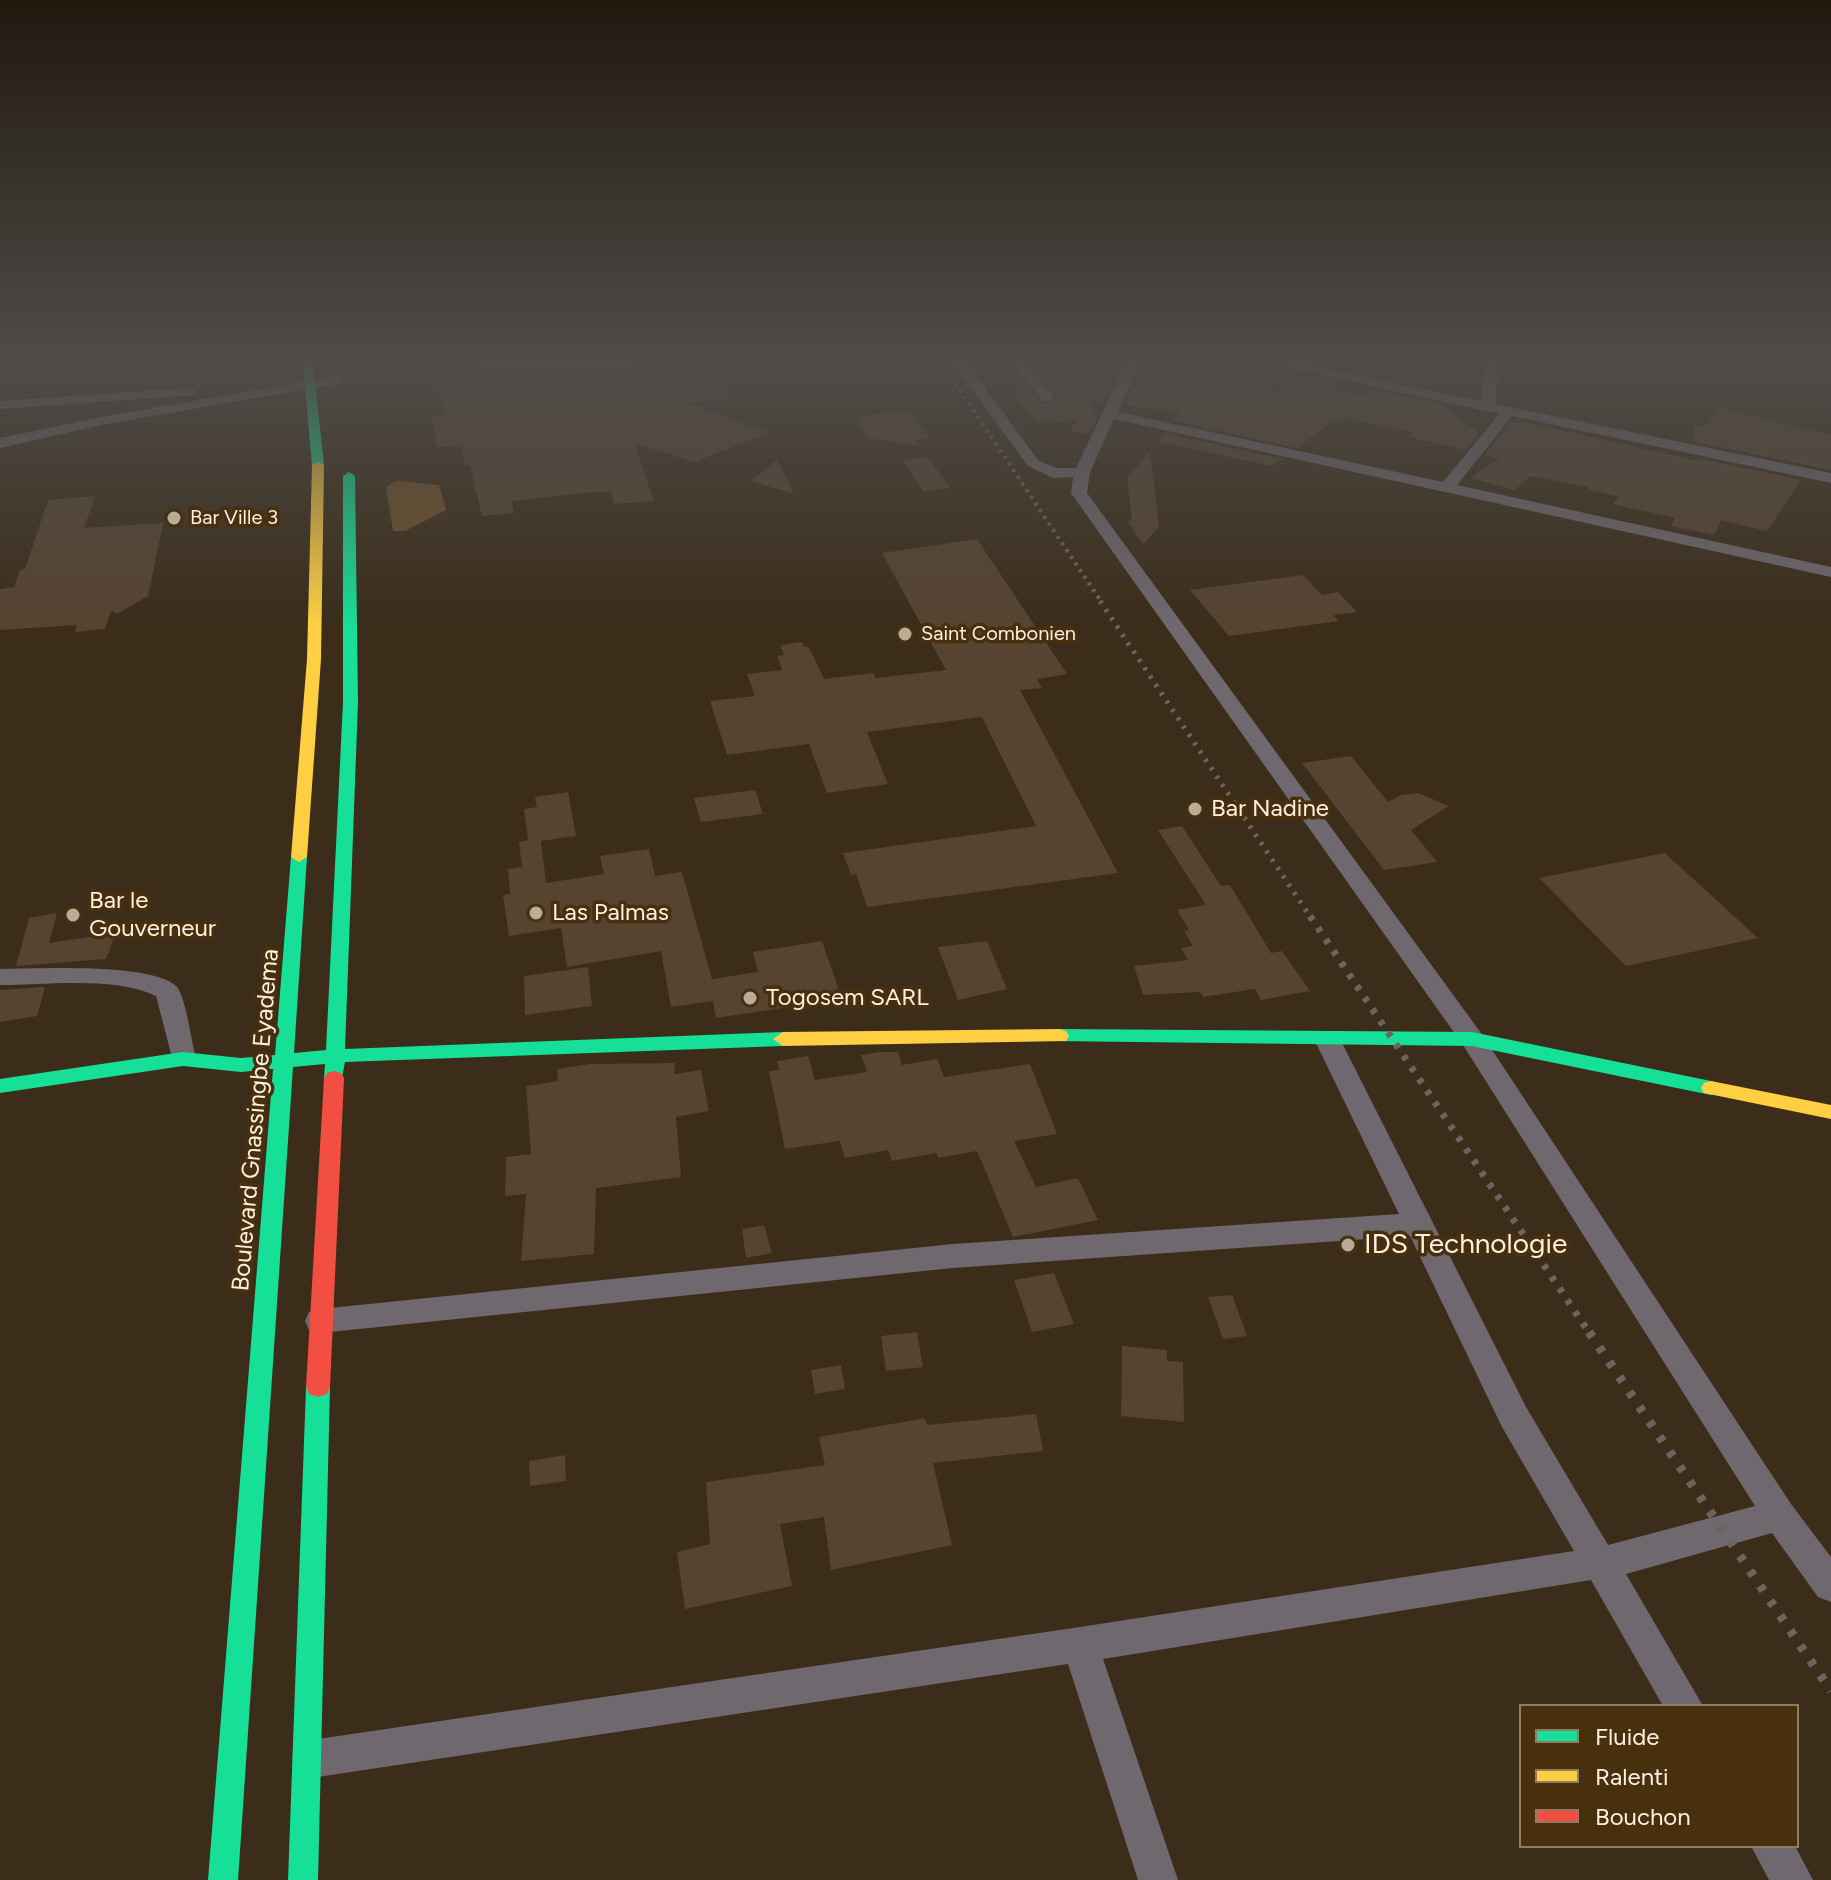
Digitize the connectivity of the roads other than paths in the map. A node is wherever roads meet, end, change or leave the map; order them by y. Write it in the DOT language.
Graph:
graph roads {
  1 [pos="315,451"];
  2 [pos="1024,451"];
  3 [pos="1092,451"];
  4 [pos="1279,451"];
  5 [pos="1477,451"];
  6 [pos="1700,451"];
  7 [pos="347,457"];
  8 [pos="1082,472"];
  9 [pos="1831,478"];
  10 [pos="1447,487"];
  11 [pos="1831,552"];
  12 [pos="1826,571"];
  13 [pos="0,977"];
  14 [pos="1327,1039"];
  15 [pos="1472,1039"];
  16 [pos="335,1056"];
  17 [pos="183,1059"];
  18 [pos="286,1059"];
  19 [pos="0,1086"];
  20 [pos="1831,1112"];
  21 [pos="1418,1224"];
  22 [pos="320,1321"];
  23 [pos="1779,1515"];
  24 [pos="1598,1563"];
  25 [pos="1827,1572"];
  26 [pos="1080,1645"];
  27 [pos="1683,1704"];
  28 [pos="309,1759"];
  29 [pos="1772,1848"];
  30 [pos="223,1880"];
  31 [pos="303,1880"];
  32 [pos="1158,1880"];
  33 [pos="1793,1880"];
  1 -- 18 [label="main road, Boulevard Gnassingbe Eyadema"];
  2 -- 8 [label="street"];
  3 -- 8 [label="street"];
  4 -- 10 [label="street"];
  5 -- 10 [label="street"];
  6 -- 9 [label="street"];
  7 -- 16 [label="main road"];
  8 -- 15 [label="street"];
  10 -- 12 [label="street"];
  11 -- 12 [label="street"];
  13 -- 17 [label="street"];
  14 -- 15 [label="main road"];
  14 -- 16 [label="main road"];
  14 -- 21 [label="street"];
  15 -- 20 [label="main road"];
  15 -- 23 [label="street"];
  16 -- 18 [label="main road"];
  16 -- 22 [label="main road"];
  17 -- 18 [label="main road"];
  17 -- 19 [label="main road"];
  18 -- 30 [label="main road, Boulevard Gnassingbe Eyadema"];
  21 -- 22 [label="street"];
  21 -- 24 [label="street"];
  22 -- 28 [label="main road"];
  23 -- 24 [label="street"];
  23 -- 25 [label="street"];
  24 -- 26 [label="street"];
  24 -- 27 [label="street"];
  26 -- 28 [label="street"];
  26 -- 32 [label="street"];
  28 -- 31 [label="main road"];
  29 -- 33 [label="street"];
}
